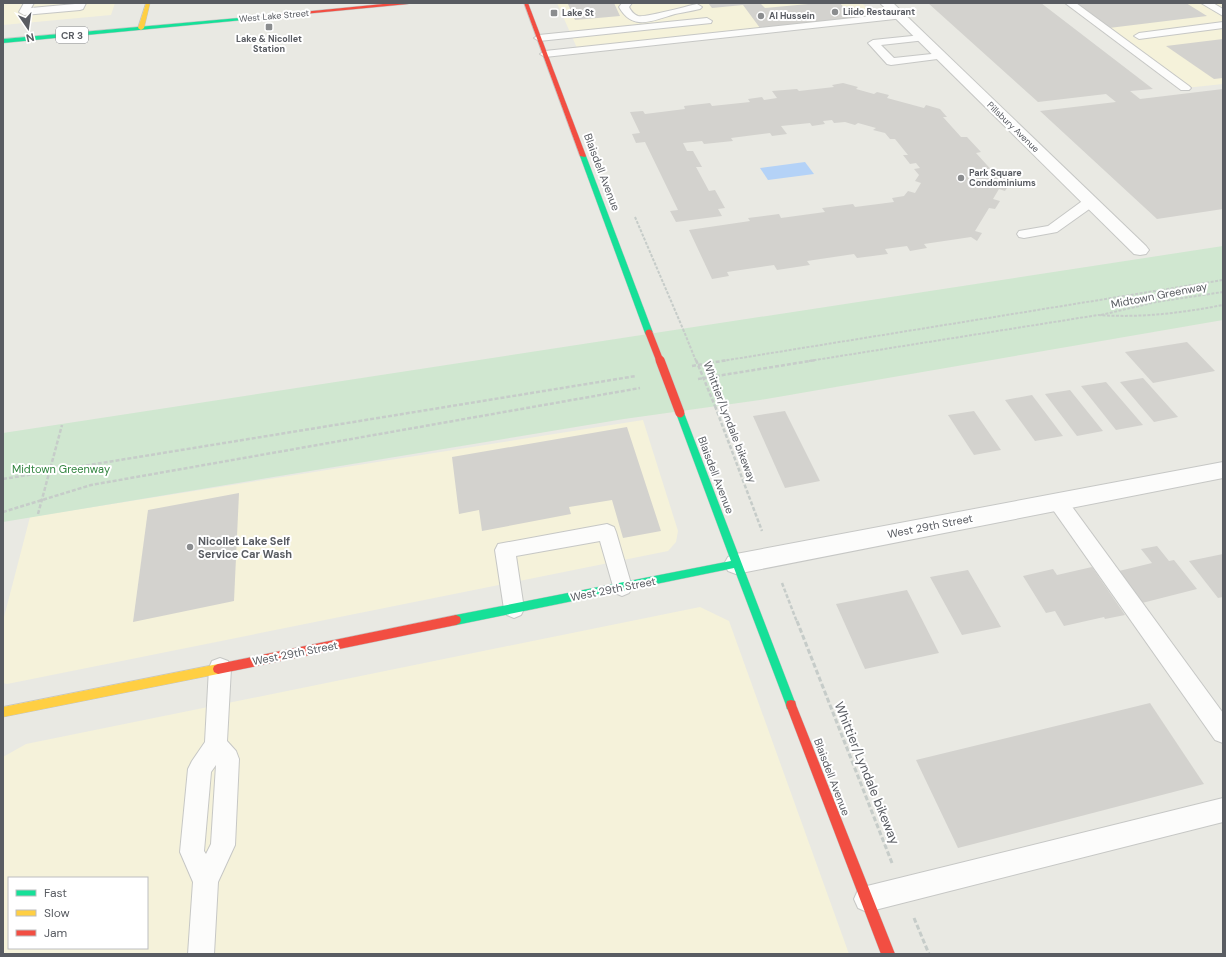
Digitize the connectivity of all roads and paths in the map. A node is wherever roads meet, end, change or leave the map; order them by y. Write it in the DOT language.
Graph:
graph roads {
  1 [pos="29,3"];
  2 [pos="82,3"];
  3 [pos="148,3"];
  4 [pos="408,3"];
  5 [pos="526,3"];
  6 [pos="627,3"];
  7 [pos="886,3"];
  8 [pos="1070,3"];
  9 [pos="1206,3"];
  10 [pos="695,5"];
  11 [pos="1221,11"];
  12 [pos="900,16"];
  13 [pos="1223,25"];
  14 [pos="141,28"];
  15 [pos="1139,36"];
  16 [pos="539,38"];
  17 [pos="922,38"];
  18 [pos="3,41"];
  19 [pos="545,54"];
  20 [pos="941,56"];
  21 [pos="1185,88"];
  22 [pos="1090,202"];
  23 [pos="1024,234"];
  24 [pos="1140,250"];
  25 [pos="1223,280"];
  26 [pos="1223,292"];
  27 [pos="1223,304"];
  28 [pos="1098,315"];
  29 [pos="683,329"];
  30 [pos="687,367"];
  31 [pos="639,375"];
  32 [pos="692,380"];
  33 [pos="645,388"];
  34 [pos="62,426"];
  35 [pos="1223,470"];
  36 [pos="3,479"];
  37 [pos="1058,502"];
  38 [pos="3,512"];
  39 [pos="38,514"];
  40 [pos="759,522"];
  41 [pos="736,564"];
  42 [pos="622,587"];
  43 [pos="788,599"];
  44 [pos="514,609"];
  45 [pos="220,668"];
  46 [pos="3,712"];
  47 [pos="1223,732"];
  48 [pos="1223,810"];
  49 [pos="903,891"];
  50 [pos="867,899"];
  51 [pos="201,954"];
  52 [pos="888,954"];
  53 [pos="929,954"];
  1 -- 2 [label="lane"];
  3 -- 14 [label="street"];
  4 -- 14 [label="street, West Lake Street / CR 3"];
  5 -- 16 [label="street, Blaisdell Avenue"];
  6 -- 10 [label="lane"];
  7 -- 12 [label="street, Pillsbury Avenue"];
  8 -- 21 [label="lane"];
  9 -- 11 [label="lane"];
  10 -- 16 [label="lane"];
  12 -- 17 [label="street, Pillsbury Avenue"];
  12 -- 19 [label="lane"];
  13 -- 15 [label="lane"];
  14 -- 18 [label="street, CR 3"];
  16 -- 19 [label="street, Blaisdell Avenue"];
  17 -- 20 [label="street, Pillsbury Avenue"];
  17 -- 20 [label="lane"];
  19 -- 41 [label="street, Blaisdell Avenue, bridge"];
  20 -- 22 [label="street, Pillsbury Avenue"];
  22 -- 23 [label="lane"];
  22 -- 24 [label="street, Pillsbury Avenue"];
  25 -- 30 [label="path"];
  26 -- 28 [label="path, Midtown Greenway"];
  27 -- 28 [label="path"];
  28 -- 32 [label="path"];
  29 -- 40 [label="path, Whittier/Lyndale bikeway, bridge"];
  31 -- 36 [label="path"];
  33 -- 38 [label="path"];
  34 -- 39 [label="path, bridge"];
  35 -- 37 [label="street, West 29th Street"];
  37 -- 41 [label="street, West 29th Street"];
  37 -- 47 [label="lane"];
  41 -- 42 [label="street, West 29th Street"];
  41 -- 50 [label="street, Blaisdell Avenue"];
  42 -- 44 [label="street, West 29th Street"];
  42 -- 44 [label="lane"];
  43 -- 49 [label="path, Whittier/Lyndale bikeway"];
  44 -- 45 [label="street, West 29th Street"];
  45 -- 46 [label="street, West 29th Street"];
  45 -- 51 [label="lane"];
  48 -- 49 [label="lane"];
  49 -- 50 [label="lane"];
  49 -- 53 [label="path, Whittier/Lyndale bikeway"];
  50 -- 52 [label="street, Blaisdell Avenue"];
}
